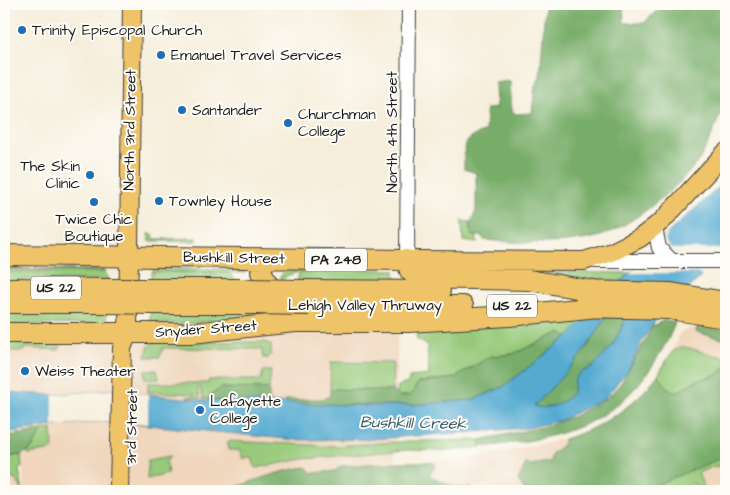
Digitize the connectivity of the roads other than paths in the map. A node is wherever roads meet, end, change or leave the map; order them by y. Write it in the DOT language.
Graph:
graph roads {
  1 [pos="132,4"];
  2 [pos="409,4"];
  3 [pos="726,152"];
  4 [pos="656,236"];
  5 [pos="4,255"];
  6 [pos="129,257"];
  7 [pos="264,259"];
  8 [pos="407,260"];
  9 [pos="584,261"];
  10 [pos="672,261"];
  11 [pos="725,261"];
  12 [pos="4,288"];
  13 [pos="108,296"];
  14 [pos="601,296"];
  15 [pos="4,303"];
  16 [pos="724,312"];
  17 [pos="283,323"];
  18 [pos="4,333"];
  19 [pos="128,334"];
  20 [pos="126,423"];
  21 [pos="119,491"];
  22 [pos="131,491"];
  1 -- 6 [label="main road, North 3rd Street"];
  2 -- 8 [label="street, North 4th Street"];
  3 -- 4 [label="main road, PA 248"];
  4 -- 9 [label="main road, PA 248"];
  4 -- 10 [label="street"];
  5 -- 6 [label="highway, Bushkill Street / PA 248"];
  6 -- 7 [label="highway, Bushkill Street / PA 248"];
  6 -- 19 [label="main road, 3rd Street"];
  7 -- 8 [label="highway, Bushkill Street / PA 248"];
  7 -- 17 [label="highway"];
  8 -- 9 [label="main road, Bushkill Street / PA 248"];
  8 -- 14 [label="highway"];
  9 -- 10 [label="street"];
  10 -- 11 [label="street"];
  12 -- 13 [label="highway, Lehigh Valley Thruway / US 22"];
  13 -- 14 [label="highway, Lehigh Valley Thruway / US 22, bridge"];
  13 -- 15 [label="highway, Lehigh Valley Thruway / US 22"];
  14 -- 16 [label="highway, Lehigh Valley Thruway / US 22"];
  14 -- 17 [label="highway, Snyder Street"];
  17 -- 19 [label="highway, Snyder Street"];
  18 -- 19 [label="highway, Snyder Street"];
  19 -- 20 [label="main road, 3rd Street"];
  20 -- 21 [label="main road, 3rd Street"];
  20 -- 22 [label="main road, 3rd Street"];
}
